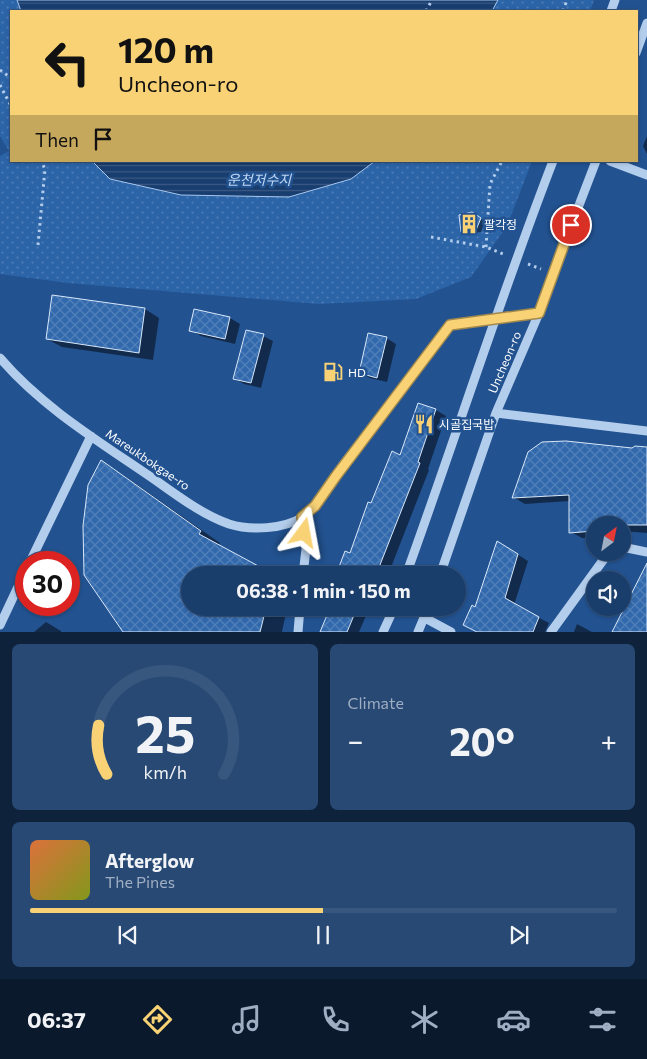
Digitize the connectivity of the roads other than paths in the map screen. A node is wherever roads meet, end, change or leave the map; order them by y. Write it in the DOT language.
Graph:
graph roads {
  1 [pos="647,23"];
  2 [pos="638,48"];
  3 [pos="553,162"];
  4 [pos="596,162"];
  5 [pos="613,162"];
  6 [pos="647,175"];
  7 [pos="539,313"];
  8 [pos="496,318"];
  9 [pos="0,358"];
  10 [pos="496,413"];
  11 [pos="647,431"];
  12 [pos="91,436"];
  13 [pos="302,517"];
  14 [pos="631,549"];
  15 [pos="35,551"];
  16 [pos="647,552"];
  17 [pos="602,561"];
  18 [pos="304,566"];
  19 [pos="409,566"];
  20 [pos="443,566"];
  21 [pos="15,593"];
  22 [pos="299,616"];
  23 [pos="390,616"];
  24 [pos="425,618"];
  25 [pos="0,625"];
  26 [pos="298,632"];
  27 [pos="383,632"];
  28 [pos="418,632"];
  29 [pos="450,632"];
  30 [pos="551,632"];
  1 -- 2 [label="street"];
  3 -- 8 [label="street, Uncheon-ro"];
  4 -- 7 [label="street, Uncheon-ro"];
  5 -- 6 [label="street"];
  7 -- 8 [label="street, Mareukbokgae-ro"];
  7 -- 10 [label="street, Uncheon-ro"];
  8 -- 13 [label="street, Mareukbokgae-ro"];
  8 -- 19 [label="street, Uncheon-ro"];
  9 -- 12 [label="street, Mareukbokgae-ro"];
  10 -- 11 [label="street"];
  10 -- 20 [label="street, Uncheon-ro"];
  12 -- 13 [label="street, Mareukbokgae-ro"];
  12 -- 15 [label="street"];
  13 -- 18 [label="street"];
  14 -- 16 [label="street"];
  17 -- 30 [label="street"];
  21 -- 25 [label="street"];
  22 -- 26 [label="street"];
  23 -- 27 [label="street"];
  24 -- 28 [label="street"];
  24 -- 29 [label="street"];
}
